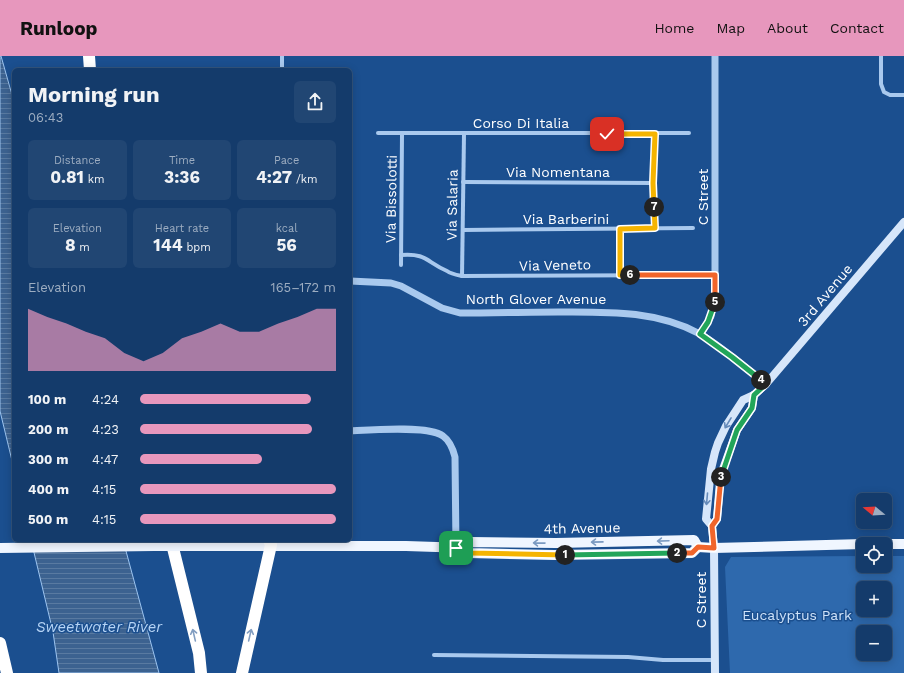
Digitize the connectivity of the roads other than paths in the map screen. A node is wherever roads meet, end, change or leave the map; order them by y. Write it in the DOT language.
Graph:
graph roads {
  1 [pos="89,56"];
  2 [pos="282,56"];
  3 [pos="715,56"];
  4 [pos="881,56"];
  5 [pos="90,68"];
  6 [pos="282,68"];
  7 [pos="904,95"];
  8 [pos="378,133"];
  9 [pos="402,134"];
  10 [pos="464,134"];
  11 [pos="655,134"];
  12 [pos="689,134"];
  13 [pos="463,182"];
  14 [pos="653,183"];
  15 [pos="904,222"];
  16 [pos="655,228"];
  17 [pos="693,228"];
  18 [pos="620,229"];
  19 [pos="462,230"];
  20 [pos="401,255"];
  21 [pos="401,265"];
  22 [pos="620,275"];
  23 [pos="715,275"];
  24 [pos="462,276"];
  25 [pos="352,281"];
  26 [pos="700,334"];
  27 [pos="766,384"];
  28 [pos="754,395"];
  29 [pos="352,431"];
  30 [pos="712,526"];
  31 [pos="172,542"];
  32 [pos="270,542"];
  33 [pos="856,544"];
  34 [pos="892,544"];
  35 [pos="904,544"];
  36 [pos="0,548"];
  37 [pos="456,548"];
  38 [pos="714,548"];
  39 [pos="0,644"];
  40 [pos="434,655"];
  41 [pos="715,660"];
  42 [pos="7,673"];
  43 [pos="201,673"];
  44 [pos="242,673"];
  45 [pos="715,673"];
  1 -- 5 [label="highway"];
  2 -- 6 [label="street"];
  3 -- 23 [label="street, C Street"];
  4 -- 7 [label="street"];
  8 -- 9 [label="street, Corso Di Italia"];
  9 -- 10 [label="street, Corso Di Italia"];
  9 -- 20 [label="street, Via Bissolotti"];
  10 -- 11 [label="street, Corso Di Italia"];
  10 -- 13 [label="street, Via Salaria"];
  11 -- 12 [label="street, Corso Di Italia"];
  11 -- 14 [label="street"];
  13 -- 14 [label="street, Via Nomentana"];
  13 -- 19 [label="street, Via Salaria"];
  14 -- 16 [label="street"];
  15 -- 27 [label="main road, 3rd Avenue"];
  16 -- 17 [label="street, Via Barberini"];
  16 -- 18 [label="street, Via Barberini"];
  18 -- 19 [label="street, Via Barberini"];
  18 -- 22 [label="street"];
  19 -- 24 [label="street, Via Salaria"];
  20 -- 21 [label="street, Via Bissolotti"];
  20 -- 24 [label="street, Via Veneto"];
  22 -- 23 [label="street, Via Veneto"];
  22 -- 24 [label="street, Via Veneto"];
  23 -- 26 [label="street, C Street"];
  25 -- 26 [label="street, North Glover Avenue"];
  26 -- 27 [label="street, North Glover Avenue"];
  27 -- 28 [label="main road, C Street"];
  28 -- 30 [label="main road, C Street"];
  28 -- 30 [label="main road, C Street, one-way"];
  29 -- 37 [label="street"];
  30 -- 38 [label="main road, C Street"];
  43 -- 31 [label="highway, one-way"];
  32 -- 36 [label="main road, 4th Avenue, bridge"];
  32 -- 37 [label="main road, 4th Avenue"];
  44 -- 32 [label="highway, one-way"];
  33 -- 38 [label="main road, 4th Avenue"];
  34 -- 35 [label="main road"];
  37 -- 38 [label="main road, 4th Avenue"];
  38 -- 41 [label="main road, C Street"];
  39 -- 42 [label="highway"];
  40 -- 41 [label="street"];
  41 -- 45 [label="main road, C Street"];
}
